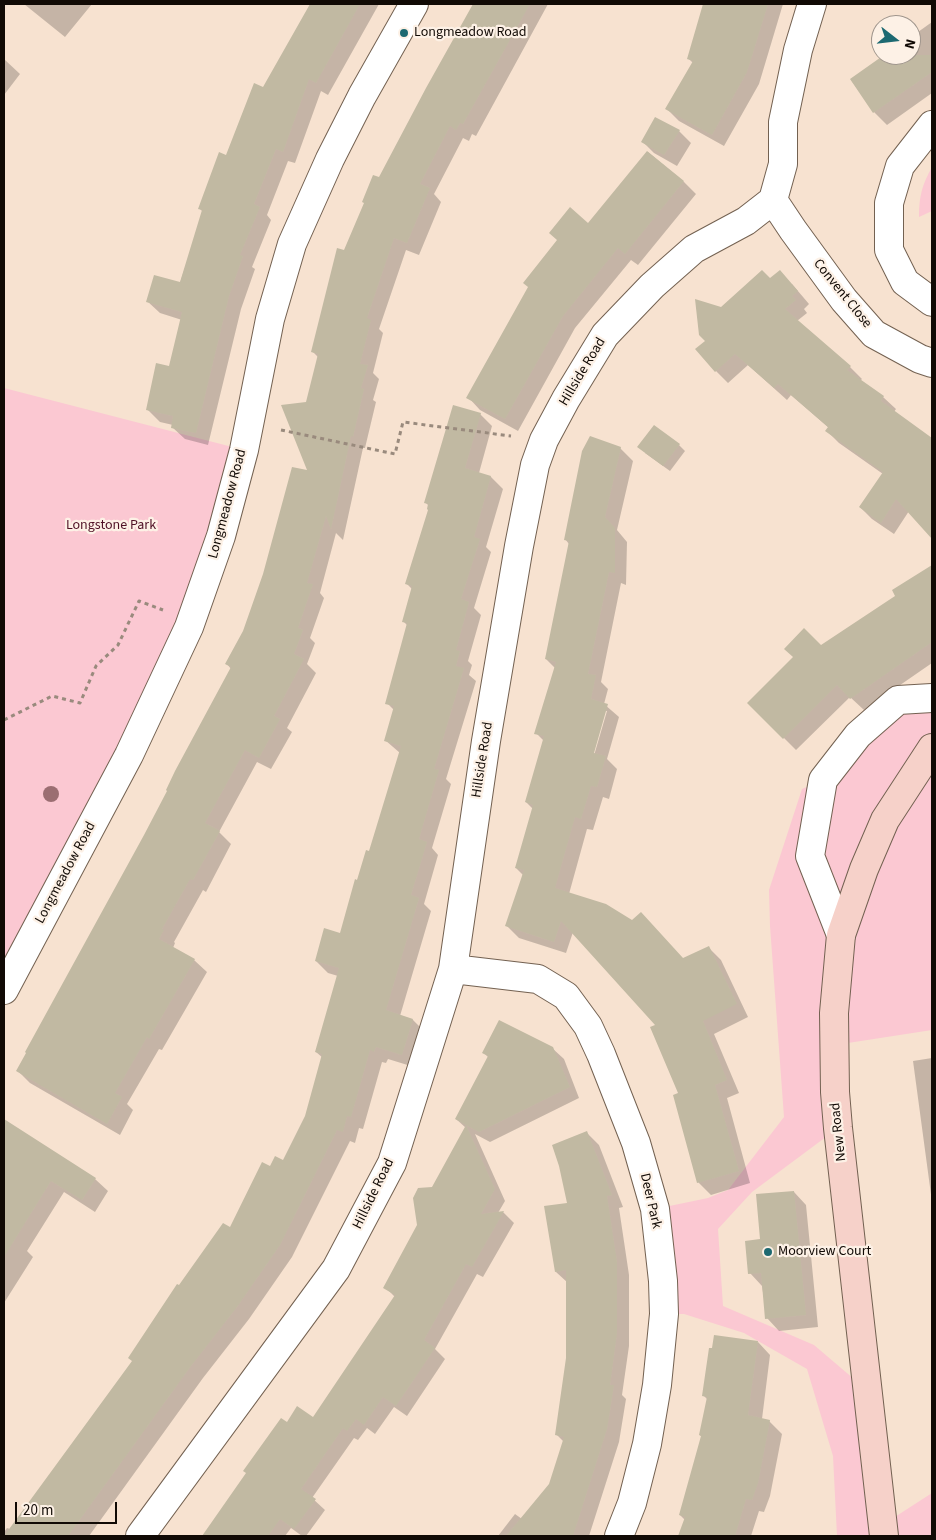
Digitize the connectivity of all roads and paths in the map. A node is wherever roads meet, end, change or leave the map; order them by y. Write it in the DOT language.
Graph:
graph roads {
  1 [pos="414,4"];
  2 [pos="812,4"];
  3 [pos="932,125"];
  4 [pos="773,200"];
  5 [pos="932,302"];
  6 [pos="932,363"];
  7 [pos="248,423"];
  8 [pos="510,436"];
  9 [pos="138,601"];
  10 [pos="932,698"];
  11 [pos="4,720"];
  12 [pos="932,748"];
  13 [pos="841,935"];
  14 [pos="453,968"];
  15 [pos="4,990"];
  16 [pos="140,1536"];
  17 [pos="619,1536"];
  18 [pos="884,1536"];
  1 -- 7 [label="street, Longmeadow Road"];
  2 -- 4 [label="street"];
  3 -- 5 [label="street"];
  4 -- 6 [label="street, Convent Close"];
  4 -- 14 [label="street, Hillside Road"];
  7 -- 8 [label="path"];
  7 -- 15 [label="street, Longmeadow Road"];
  9 -- 11 [label="path"];
  10 -- 13 [label="street"];
  12 -- 13 [label="main road, New Road"];
  13 -- 18 [label="main road, New Road"];
  14 -- 16 [label="street, Hillside Road"];
  14 -- 17 [label="street, Deer Park"];
}
